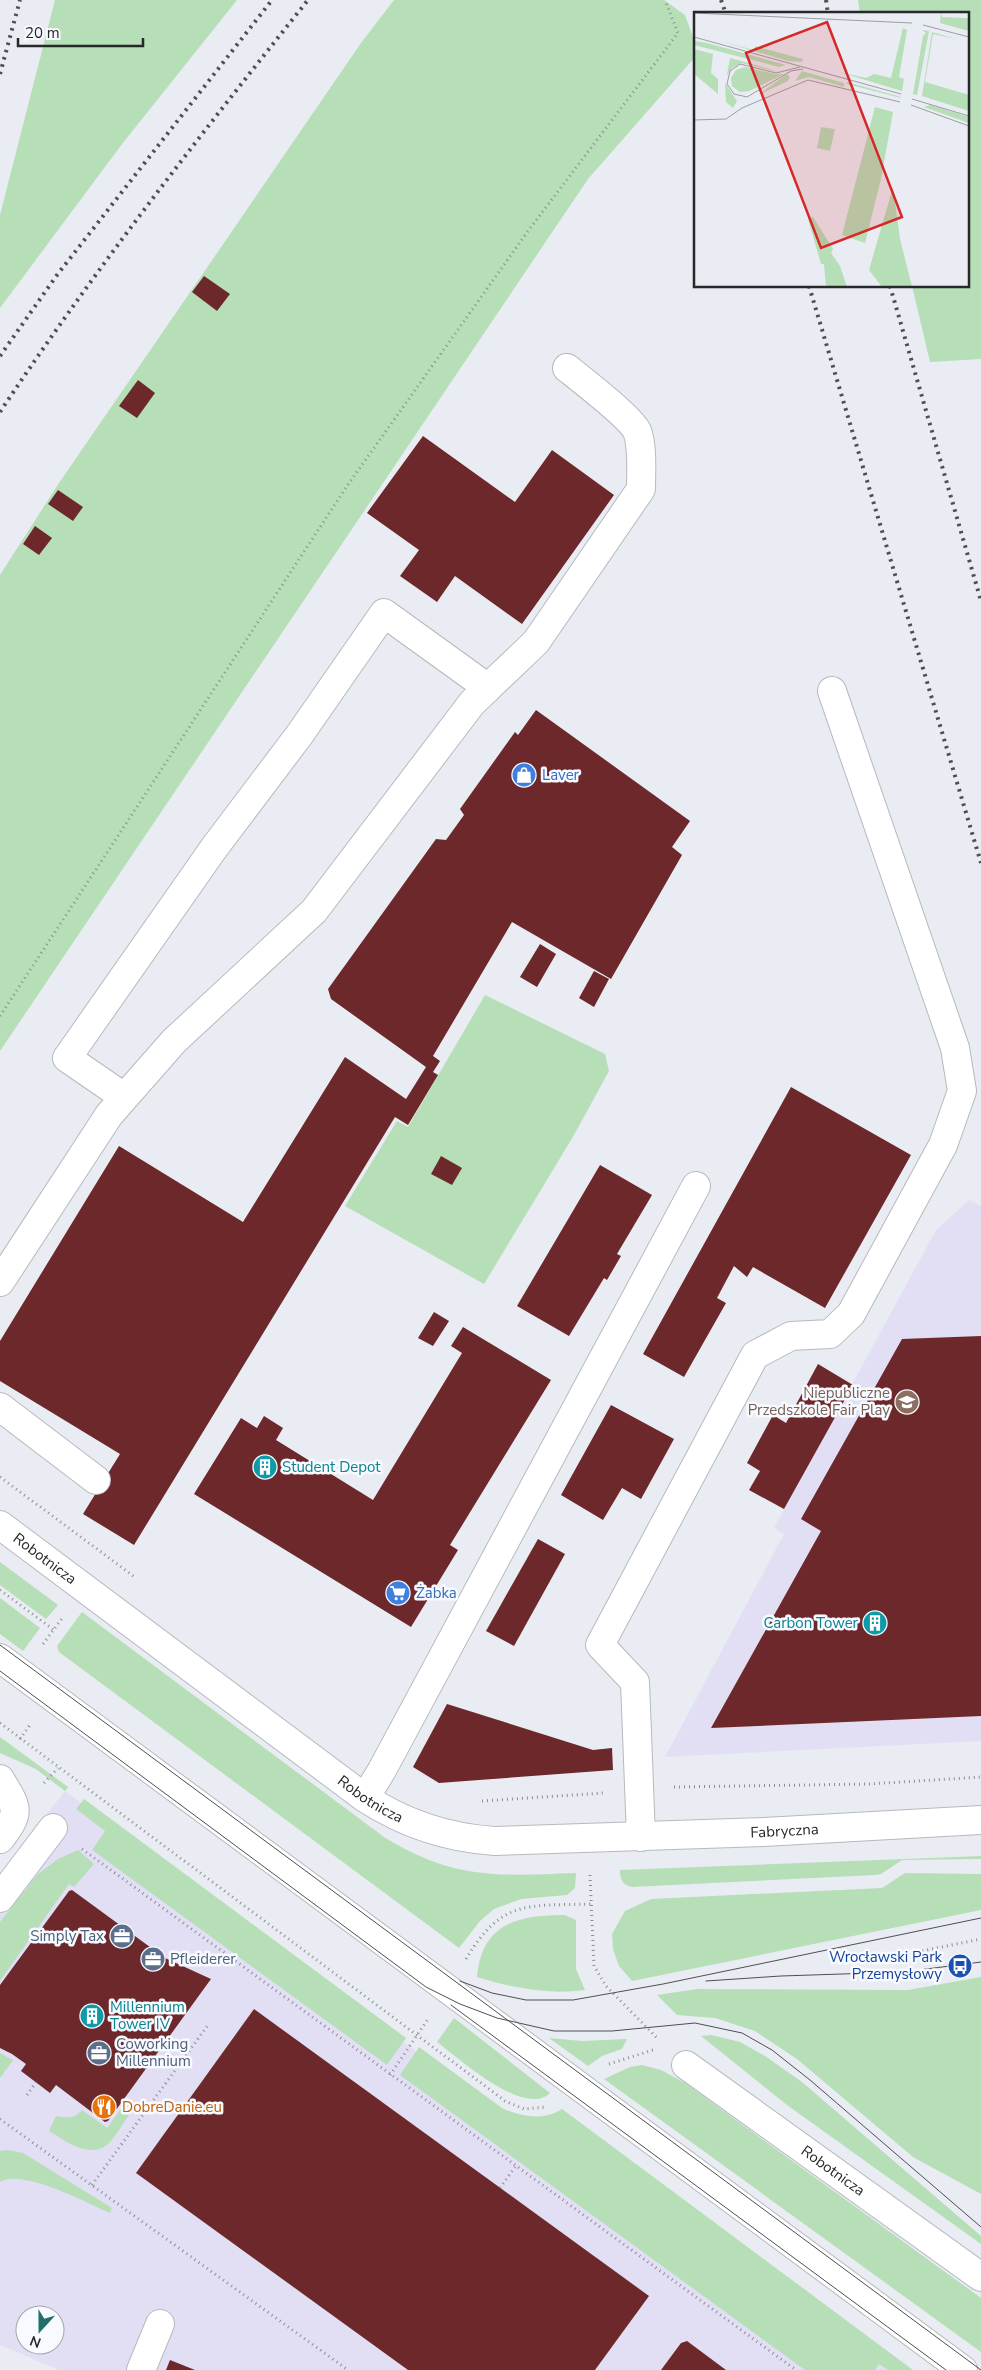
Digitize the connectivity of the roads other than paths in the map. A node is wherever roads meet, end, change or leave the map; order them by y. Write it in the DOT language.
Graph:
graph roads {
  1 [pos="567,368"];
  2 [pos="488,688"];
  3 [pos="832,691"];
  4 [pos="124,1097"];
  5 [pos="696,1186"];
  6 [pos="0,1282"];
  7 [pos="0,1406"];
  8 [pos="96,1480"];
  9 [pos="0,1525"];
  10 [pos="0,1658"];
  11 [pos="0,1779"];
  12 [pos="365,1798"];
  13 [pos="981,1820"];
  14 [pos="53,1828"];
  15 [pos="641,1836"];
  16 [pos="0,1838"];
  17 [pos="588,1838"];
  18 [pos="0,1898"];
  19 [pos="686,2065"];
  20 [pos="981,2277"];
  21 [pos="160,2324"];
  22 [pos="140,2370"];
  23 [pos="963,2370"];
  1 -- 2 [label="street"];
  2 -- 4 [label="street"];
  2 -- 4 [label="street"];
  3 -- 15 [label="street"];
  4 -- 6 [label="street"];
  5 -- 12 [label="street"];
  7 -- 8 [label="street"];
  9 -- 12 [label="street, Robotnicza"];
  10 -- 23 [label="street"];
  11 -- 16 [label="street"];
  12 -- 17 [label="street, Robotnicza"];
  13 -- 15 [label="street, Fabryczna"];
  14 -- 18 [label="street"];
  15 -- 17 [label="street, Fabryczna"];
  19 -- 20 [label="street, Robotnicza"];
  21 -- 22 [label="street"];
}
